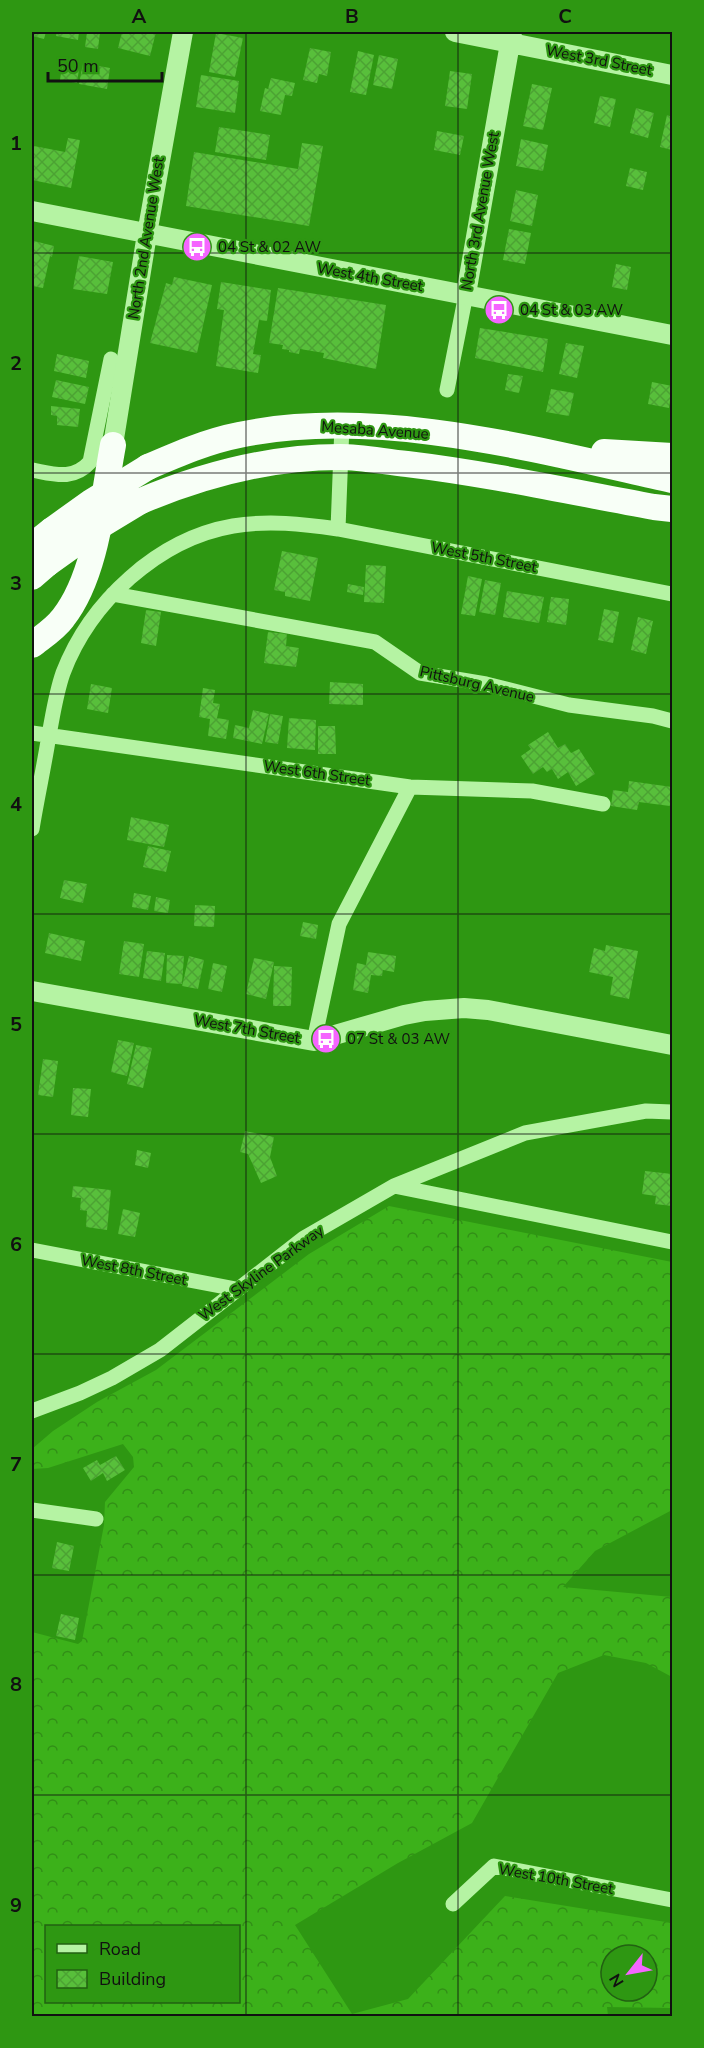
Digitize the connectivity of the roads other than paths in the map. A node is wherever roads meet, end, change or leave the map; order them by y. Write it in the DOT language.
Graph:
graph roads {
  1 [pos="183,32"];
  2 [pos="455,32"];
  3 [pos="511,37"];
  4 [pos="672,75"];
  5 [pos="32,211"];
  6 [pos="147,234"];
  7 [pos="466,294"];
  8 [pos="672,335"];
  9 [pos="111,359"];
  10 [pos="447,390"];
  11 [pos="342,425"];
  12 [pos="113,445"];
  13 [pos="517,445"];
  14 [pos="672,456"];
  15 [pos="341,457"];
  16 [pos="32,470"];
  17 [pos="672,480"];
  18 [pos="672,509"];
  19 [pos="338,528"];
  20 [pos="37,562"];
  21 [pos="113,594"];
  22 [pos="672,594"];
  23 [pos="32,645"];
  24 [pos="672,721"];
  25 [pos="32,733"];
  26 [pos="50,734"];
  27 [pos="410,787"];
  28 [pos="603,804"];
  29 [pos="32,830"];
  30 [pos="32,991"];
  31 [pos="314,1041"];
  32 [pos="672,1045"];
  33 [pos="672,1112"];
  34 [pos="394,1186"];
  35 [pos="672,1242"];
  36 [pos="32,1250"];
  37 [pos="236,1289"];
  38 [pos="32,1411"];
  39 [pos="32,1510"];
  40 [pos="96,1520"];
  41 [pos="672,1900"];
  42 [pos="453,1904"];
  1 -- 6 [label="street, North 2nd Avenue West"];
  2 -- 3 [label="street, West 3rd Street"];
  3 -- 4 [label="street, West 3rd Street"];
  3 -- 7 [label="street, North 3rd Avenue West"];
  5 -- 6 [label="street, West 4th Street"];
  6 -- 7 [label="street, West 4th Street"];
  6 -- 12 [label="street, North 2nd Avenue West"];
  7 -- 8 [label="street, West 4th Street"];
  7 -- 10 [label="street, North 3rd Avenue West"];
  9 -- 16 [label="street"];
  11 -- 13 [label="highway, Mesaba Avenue"];
  11 -- 15 [label="street"];
  11 -- 20 [label="highway, Mesaba Avenue, bridge"];
  12 -- 23 [label="highway"];
  13 -- 14 [label="highway"];
  13 -- 17 [label="highway, Mesaba Avenue"];
  15 -- 18 [label="highway, Mesaba Avenue"];
  15 -- 19 [label="street"];
  15 -- 20 [label="highway, Mesaba Avenue, bridge"];
  19 -- 21 [label="street, West 5th Street"];
  19 -- 22 [label="street, West 5th Street"];
  21 -- 24 [label="street, Pittsburg Avenue"];
  21 -- 26 [label="street"];
  25 -- 26 [label="street, West 6th Street"];
  26 -- 27 [label="street, West 6th Street"];
  26 -- 29 [label="street"];
  27 -- 28 [label="street, West 6th Street"];
  27 -- 31 [label="street"];
  30 -- 31 [label="street, West 7th Street"];
  31 -- 32 [label="street, West 7th Street"];
  33 -- 34 [label="street, West Skyline Parkway"];
  34 -- 35 [label="street"];
  34 -- 37 [label="street, West Skyline Parkway"];
  36 -- 37 [label="street, West 8th Street"];
  37 -- 38 [label="street, West Skyline Parkway"];
  39 -- 40 [label="street"];
  41 -- 42 [label="street, West 10th Street"];
}
